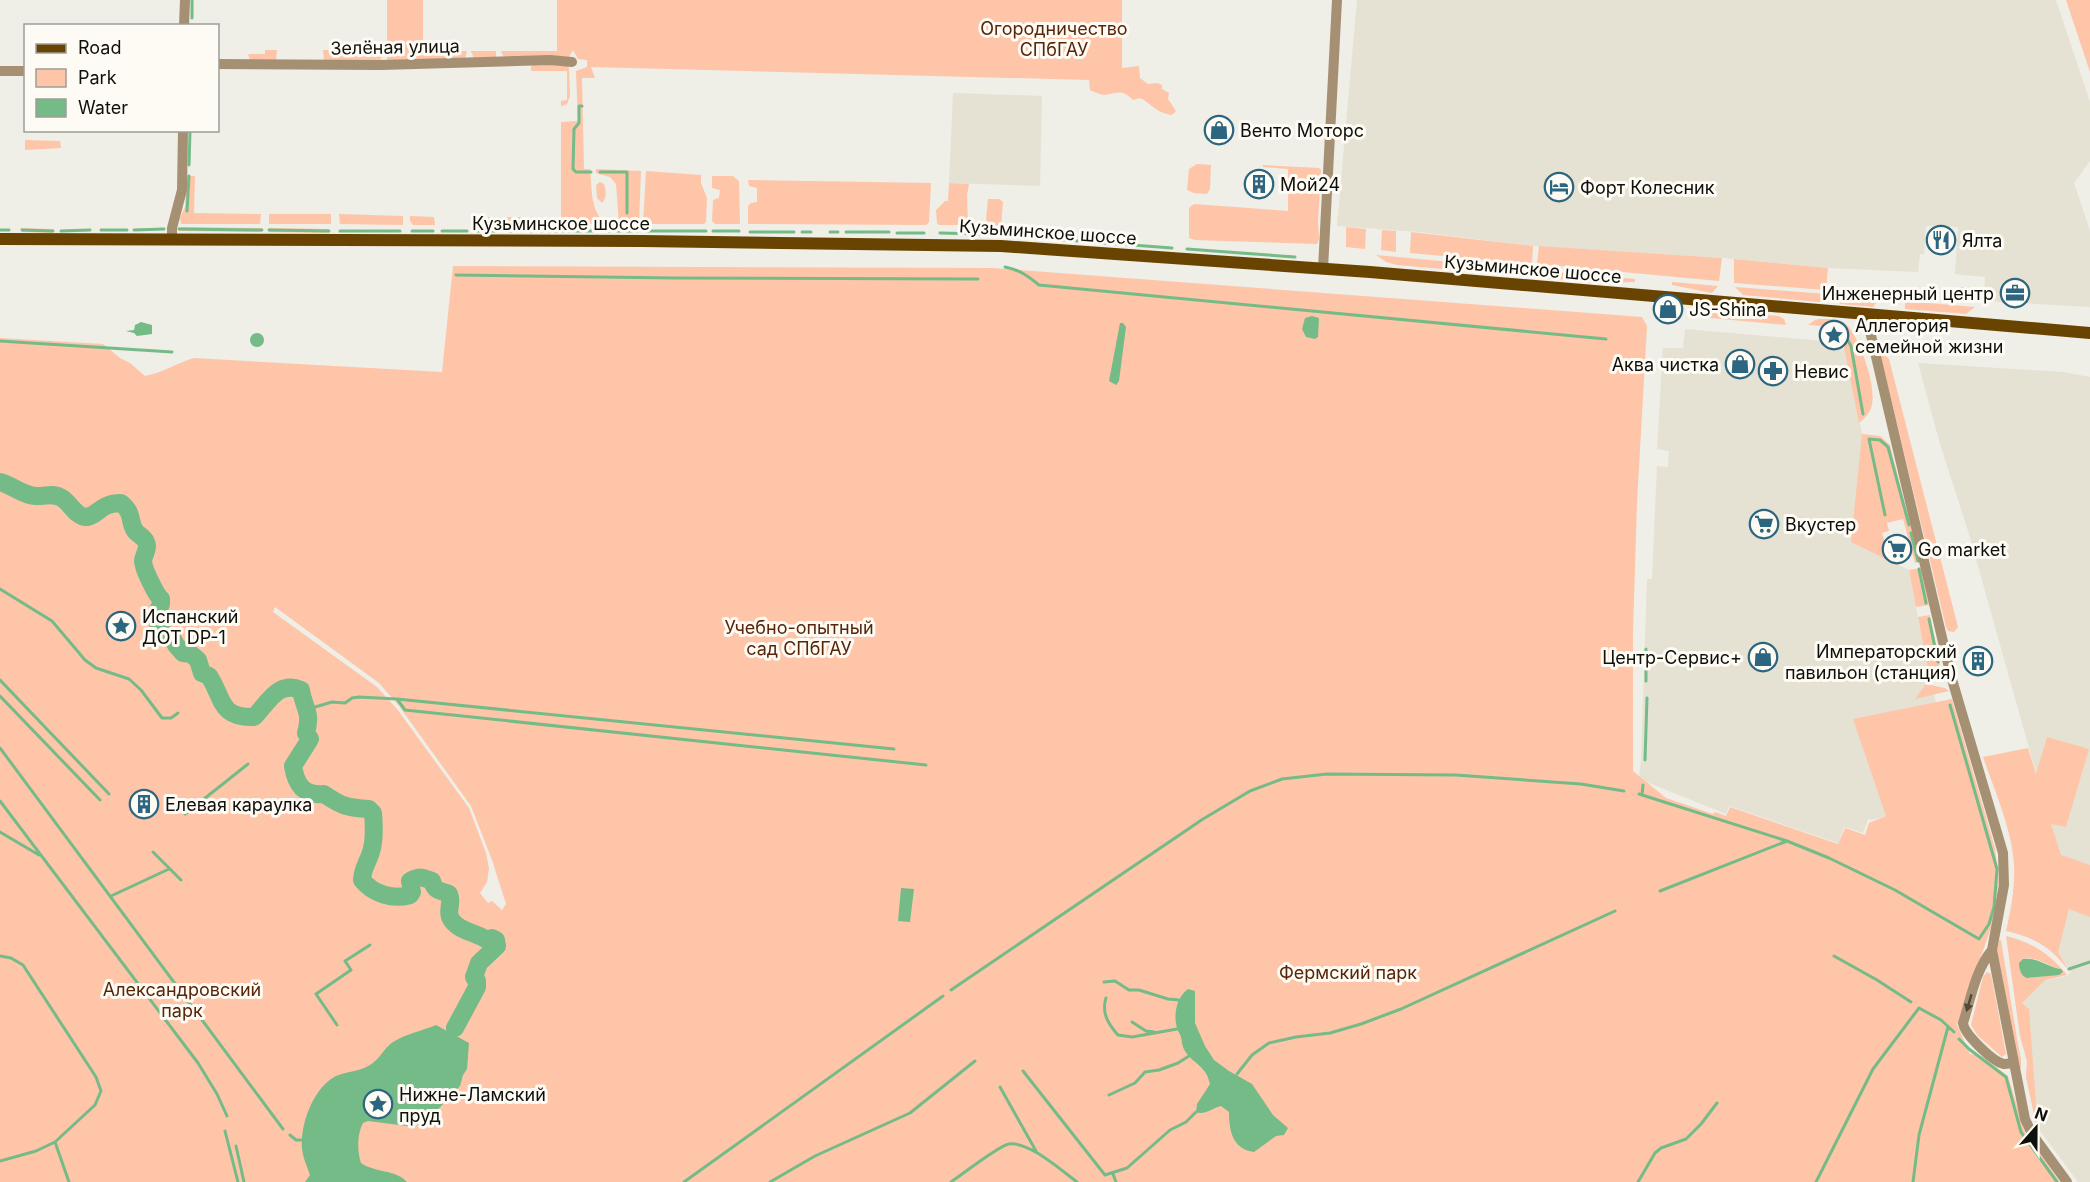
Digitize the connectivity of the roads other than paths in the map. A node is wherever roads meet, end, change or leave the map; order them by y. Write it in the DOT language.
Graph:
graph roads {
  1 [pos="185,0"];
  2 [pos="1337,0"];
  3 [pos="184,24"];
  4 [pos="572,62"];
  5 [pos="219,64"];
  6 [pos="0,71"];
  7 [pos="24,71"];
  8 [pos="183,132"];
  9 [pos="0,239"];
  10 [pos="172,240"];
  11 [pos="1323,269"];
  12 [pos="1866,314"];
  13 [pos="2090,333"];
  14 [pos="1992,951"];
  15 [pos="2013,1063"];
  16 [pos="2067,1182"];
  1 -- 3 [label="street"];
  2 -- 11 [label="street"];
  4 -- 5 [label="street, Зелёная улица"];
  6 -- 7 [label="street"];
  8 -- 10 [label="street"];
  9 -- 10 [label="main road, Кузьминское шоссе"];
  10 -- 11 [label="main road, Кузьминское шоссе"];
  11 -- 12 [label="main road, Кузьминское шоссе"];
  12 -- 13 [label="main road, Кузьминское шоссе"];
  12 -- 14 [label="street"];
  14 -- 15 [label="street"];
  14 -- 15 [label="street, one-way"];
  15 -- 16 [label="street"];
}
